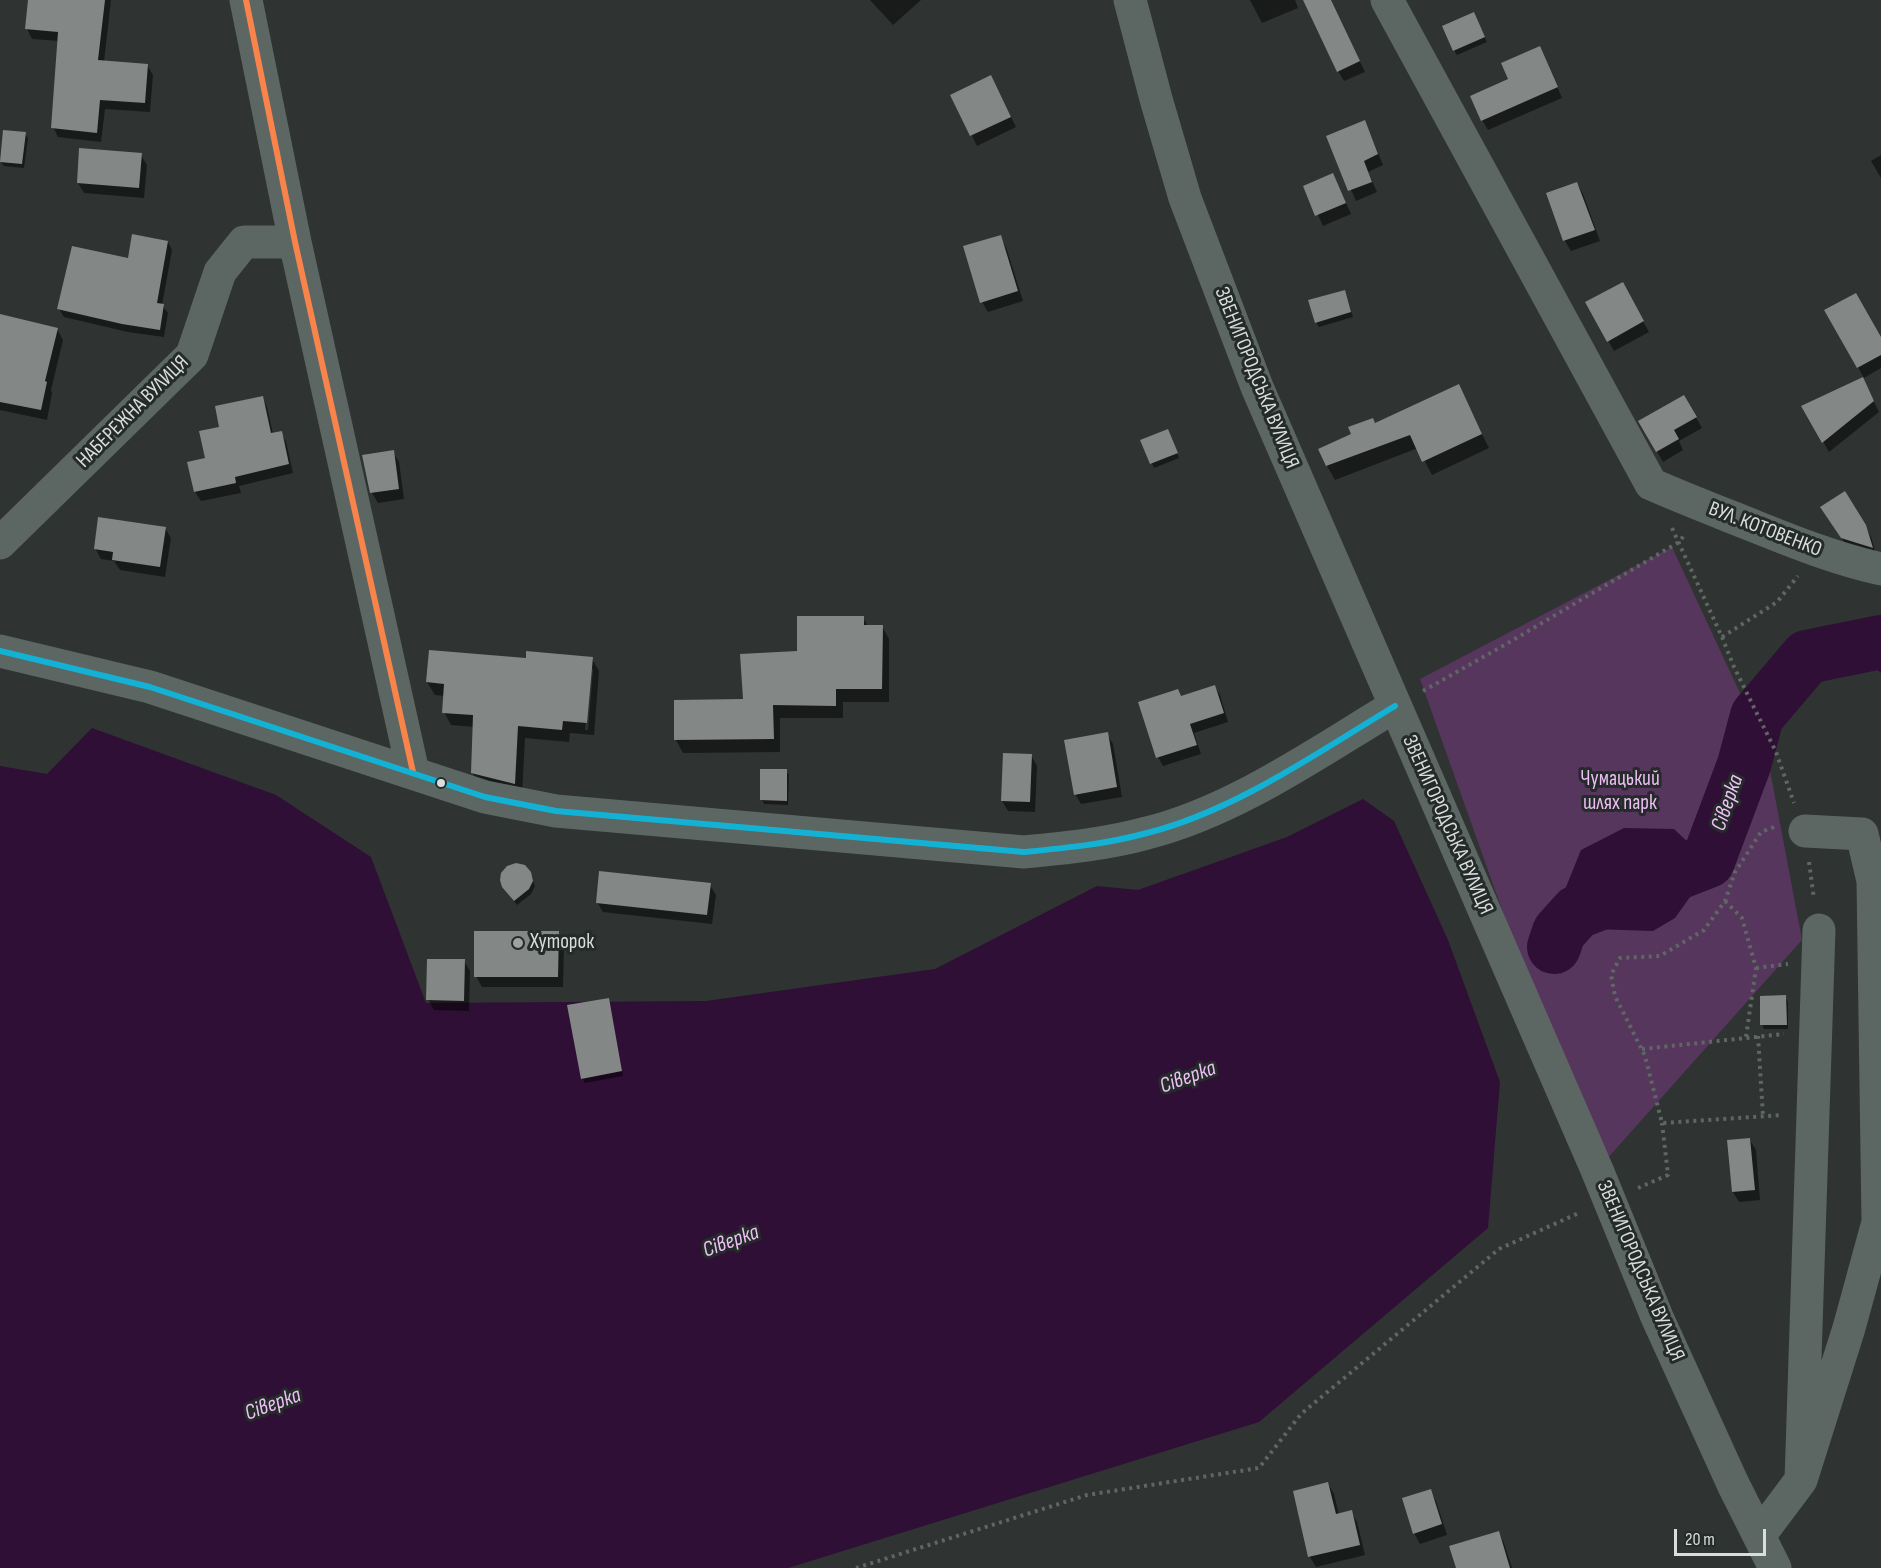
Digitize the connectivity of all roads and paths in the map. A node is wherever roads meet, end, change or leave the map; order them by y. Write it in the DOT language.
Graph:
graph roads {
  1 [pos="246,0"];
  2 [pos="1130,0"];
  3 [pos="1387,0"];
  4 [pos="295,242"];
  5 [pos="1651,484"];
  6 [pos="1709,509"];
  7 [pos="1679,542"];
  8 [pos="0,543"];
  9 [pos="1818,551"];
  10 [pos="1881,569"];
  11 [pos="1722,637"];
  12 [pos="0,651"];
  13 [pos="1395,706"];
  14 [pos="1776,752"];
  15 [pos="413,772"];
  16 [pos="1793,828"];
  17 [pos="1725,901"];
  18 [pos="1819,930"];
  19 [pos="1815,1031"];
  20 [pos="1758,1036"];
  21 [pos="1746,1037"];
  22 [pos="1642,1048"];
  23 [pos="1813,1113"];
  24 [pos="1762,1116"];
  25 [pos="1662,1123"];
  26 [pos="1609,1200"];
  27 [pos="1801,1480"];
  28 [pos="1759,1536"];
  29 [pos="856,1568"];
  30 [pos="1775,1568"];
  1 -- 4 [label="street"];
  2 -- 13 [label="street, ЗВЕНИГОРОДСЬКА ВУЛИЦЯ"];
  3 -- 5 [label="street"];
  4 -- 8 [label="street, НАБЕРЕЖНА ВУЛИЦЯ"];
  4 -- 15 [label="street"];
  5 -- 6 [label="street, ВУЛ. КОТОВЕНКО"];
  5 -- 7 [label="path"];
  6 -- 7 [label="path"];
  6 -- 9 [label="street, ВУЛ. КОТОВЕНКО"];
  7 -- 11 [label="path"];
  7 -- 13 [label="path"];
  9 -- 10 [label="street, ВУЛ. КОТОВЕНКО"];
  9 -- 11 [label="path"];
  11 -- 14 [label="path"];
  12 -- 15 [label="street"];
  13 -- 15 [label="street"];
  13 -- 26 [label="street, ЗВЕНИГОРОДСЬКА ВУЛИЦЯ"];
  16 -- 17 [label="path"];
  16 -- 27 [label="street"];
  17 -- 21 [label="path"];
  17 -- 22 [label="path"];
  18 -- 19 [label="street"];
  19 -- 20 [label="path"];
  19 -- 23 [label="street"];
  20 -- 21 [label="path"];
  20 -- 24 [label="path"];
  21 -- 22 [label="path"];
  22 -- 25 [label="path"];
  23 -- 24 [label="path"];
  23 -- 27 [label="street"];
  24 -- 25 [label="path"];
  25 -- 26 [label="path"];
  26 -- 28 [label="street, ЗВЕНИГОРОДСЬКА ВУЛИЦЯ"];
  26 -- 29 [label="path"];
  27 -- 28 [label="street"];
  28 -- 30 [label="street, ЗВЕНИГОРОДСЬКА ВУЛИЦЯ"];
}
